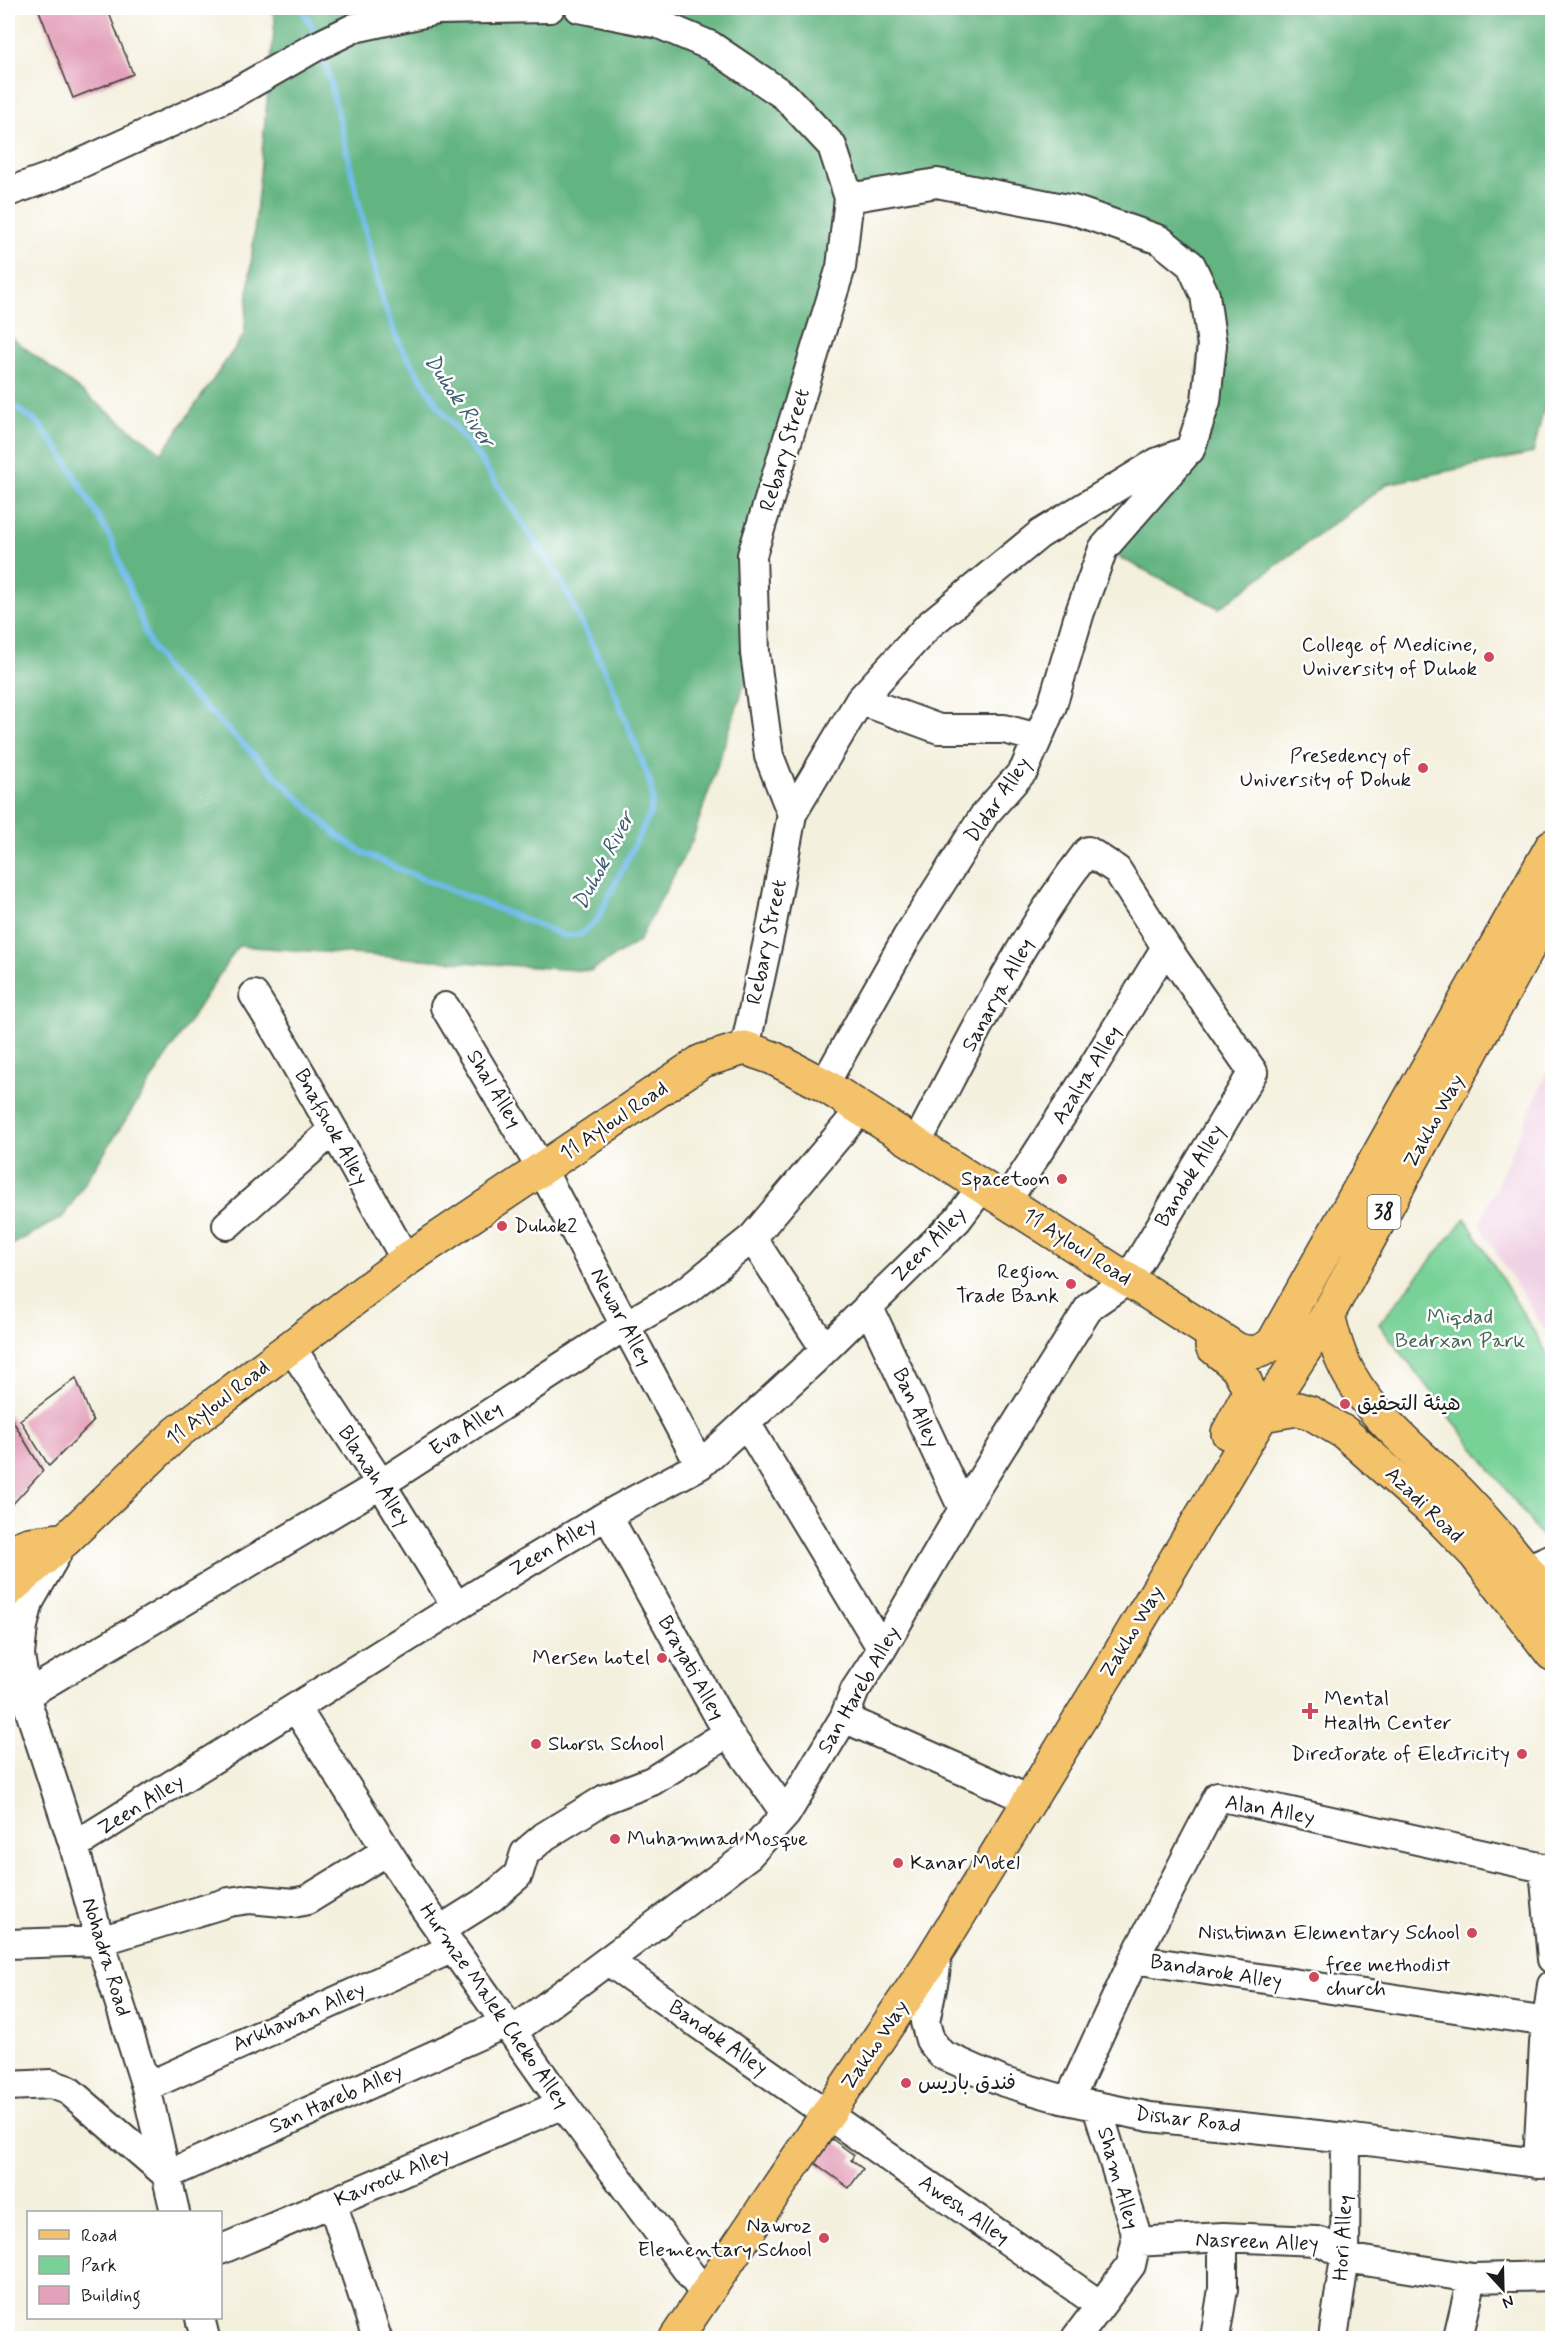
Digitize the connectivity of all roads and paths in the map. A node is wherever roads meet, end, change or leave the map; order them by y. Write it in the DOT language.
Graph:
graph roads {
  1 [pos="550,8"];
  2 [pos="579,8"];
  3 [pos="8,192"];
  4 [pos="849,198"];
  5 [pos="1190,450"];
  6 [pos="860,700"];
  7 [pos="1038,738"];
  8 [pos="792,814"];
  9 [pos="1552,846"];
  10 [pos="1552,904"];
  11 [pos="1166,947"];
  12 [pos="254,995"];
  13 [pos="445,1007"];
  14 [pos="745,1048"];
  15 [pos="824,1085"];
  16 [pos="861,1109"];
  17 [pos="332,1131"];
  18 [pos="916,1144"];
  19 [pos="542,1170"];
  20 [pos="994,1194"];
  21 [pos="227,1225"];
  22 [pos="752,1238"];
  23 [pos="406,1260"];
  24 [pos="1128,1280"];
  25 [pos="868,1306"];
  26 [pos="1181,1314"];
  27 [pos="1328,1314"];
  28 [pos="626,1325"];
  29 [pos="1273,1343"];
  30 [pos="291,1347"];
  31 [pos="825,1349"];
  32 [pos="1366,1398"];
  33 [pos="1262,1415"];
  34 [pos="746,1423"];
  35 [pos="1345,1432"];
  36 [pos="700,1465"];
  37 [pos="381,1484"];
  38 [pos="963,1509"];
  39 [pos="1203,1513"];
  40 [pos="607,1515"];
  41 [pos="66,1539"];
  42 [pos="8,1552"];
  43 [pos="1540,1564"];
  44 [pos="8,1590"];
  45 [pos="1552,1603"];
  46 [pos="456,1606"];
  47 [pos="882,1649"];
  48 [pos="1552,1654"];
  49 [pos="21,1700"];
  50 [pos="296,1708"];
  51 [pos="844,1718"];
  52 [pos="728,1733"];
  53 [pos="1030,1800"];
  54 [pos="786,1814"];
  55 [pos="74,1846"];
  56 [pos="387,1851"];
  57 [pos="446,1939"];
  58 [pos="100,1941"];
  59 [pos="8,1944"];
  60 [pos="938,1950"];
  61 [pos="1134,1959"];
  62 [pos="1552,1959"];
  63 [pos="608,1961"];
  64 [pos="1552,1985"];
  65 [pos="1547,2022"];
  66 [pos="509,2027"];
  67 [pos="8,2086"];
  68 [pos="146,2087"];
  69 [pos="1069,2100"];
  70 [pos="563,2104"];
  71 [pos="1097,2107"];
  72 [pos="827,2116"];
  73 [pos="1346,2138"];
  74 [pos="1545,2164"];
  75 [pos="167,2175"];
  76 [pos="332,2202"];
  77 [pos="175,2211"];
  78 [pos="1223,2237"];
  79 [pos="1136,2242"];
  80 [pos="222,2249"];
  81 [pos="1345,2257"];
  82 [pos="1552,2276"];
  83 [pos="1472,2278"];
  84 [pos="705,2294"];
  85 [pos="1100,2305"];
  86 [pos="200,2319"];
  87 [pos="206,2338"];
  88 [pos="377,2338"];
  89 [pos="676,2338"];
  90 [pos="1076,2338"];
  91 [pos="1215,2338"];
  92 [pos="1333,2338"];
  93 [pos="1458,2338"];
  1 -- 3 [label="street"];
  2 -- 4 [label="street, Rebary Street"];
  4 -- 5 [label="street"];
  4 -- 8 [label="street, Rebary Street"];
  5 -- 6 [label="street"];
  5 -- 7 [label="street, Dldar Alley"];
  6 -- 7 [label="street"];
  6 -- 8 [label="street"];
  7 -- 15 [label="street, Dldar Alley"];
  8 -- 14 [label="street, Rebary Street"];
  9 -- 29 [label="main road, Zakho Way / 38"];
  10 -- 27 [label="main road, Zakho Way / 38"];
  11 -- 18 [label="street, Sanarya Alley"];
  11 -- 20 [label="street, Azalya Alley"];
  11 -- 24 [label="street, Bandok Alley"];
  12 -- 17 [label="street, Bnafshok Alley"];
  13 -- 19 [label="street, Shal Alley"];
  14 -- 15 [label="main road, 11 Ayloul Road"];
  14 -- 19 [label="main road, 11 Ayloul Road"];
  15 -- 16 [label="main road, 11 Ayloul Road"];
  16 -- 18 [label="main road, 11 Ayloul Road"];
  16 -- 22 [label="street, Eva Alley"];
  17 -- 21 [label="street"];
  17 -- 23 [label="street, Bnafshok Alley"];
  18 -- 20 [label="main road, 11 Ayloul Road"];
  19 -- 23 [label="main road, 11 Ayloul Road"];
  19 -- 28 [label="street, Newar Alley"];
  20 -- 24 [label="main road, 11 Ayloul Road"];
  20 -- 25 [label="street, Zeen Alley"];
  22 -- 28 [label="street, Eva Alley"];
  22 -- 31 [label="street"];
  23 -- 30 [label="main road, 11 Ayloul Road"];
  24 -- 26 [label="main road, 11 Ayloul Road"];
  24 -- 38 [label="street, San Hareb Alley"];
  25 -- 31 [label="street, Zeen Alley"];
  25 -- 38 [label="street, Ban Alley"];
  26 -- 29 [label="main road, 11 Ayloul Road"];
  26 -- 39 [label="main road"];
  27 -- 32 [label="main road, Azadi Road"];
  27 -- 33 [label="main road, Zakho Way / 38"];
  28 -- 36 [label="street, Newar Alley"];
  28 -- 37 [label="street, Eva Alley"];
  30 -- 37 [label="street, Blanah Alley"];
  30 -- 41 [label="main road, 11 Ayloul Road"];
  31 -- 34 [label="street, Zeen Alley"];
  32 -- 35 [label="main road"];
  32 -- 43 [label="main road, Azadi Road"];
  33 -- 35 [label="main road, Azadi Road"];
  33 -- 39 [label="main road, Zakho Way / 38"];
  34 -- 36 [label="street, Zeen Alley"];
  34 -- 47 [label="street"];
  35 -- 48 [label="main road, Azadi Road"];
  36 -- 40 [label="street, Zeen Alley"];
  37 -- 46 [label="street, Blanah Alley"];
  37 -- 49 [label="street, Eva Alley"];
  38 -- 47 [label="street, San Hareb Alley"];
  39 -- 53 [label="main road, Zakho Way"];
  40 -- 46 [label="street, Zeen Alley"];
  40 -- 52 [label="street, Brayati Alley"];
  41 -- 42 [label="main road"];
  41 -- 44 [label="main road, 11 Ayloul Road"];
  41 -- 49 [label="street, Nohadra Road"];
  43 -- 45 [label="main road, Azadi Road"];
  46 -- 50 [label="street, Zeen Alley"];
  47 -- 51 [label="street, San Hareb Alley"];
  49 -- 55 [label="street, Nohadra Road"];
  50 -- 55 [label="street, Zeen Alley"];
  50 -- 56 [label="street, Hurmze Malek Cheko Alley"];
  51 -- 53 [label="street"];
  51 -- 54 [label="street, San Hareb Alley"];
  52 -- 54 [label="street, Brayati Alley"];
  52 -- 57 [label="street, Arkhawan Alley"];
  53 -- 60 [label="main road, Zakho Way"];
  54 -- 63 [label="street, San Hareb Alley"];
  55 -- 58 [label="street, Nohadra Road"];
  56 -- 57 [label="street, Hurmze Malek Cheko Alley"];
  56 -- 58 [label="street"];
  57 -- 66 [label="street, Hurmze Malek Cheko Alley"];
  57 -- 68 [label="street, Arkhawan Alley"];
  58 -- 59 [label="street"];
  58 -- 68 [label="street, Nohadra Road"];
  60 -- 69 [label="street, Dishar Road"];
  60 -- 72 [label="main road, Zakho Way"];
  61 -- 62 [label="street, Alan Alley"];
  61 -- 65 [label="street, Bandarok Alley"];
  61 -- 69 [label="street, Alan Alley"];
  63 -- 66 [label="street, San Hareb Alley"];
  63 -- 72 [label="street, Bandok Alley"];
  64 -- 65 [label="street"];
  65 -- 74 [label="street"];
  66 -- 70 [label="street, Hurmze Malek Cheko Alley"];
  66 -- 75 [label="street, San Hareb Alley"];
  67 -- 75 [label="street"];
  68 -- 75 [label="street, Nohadra Road"];
  69 -- 71 [label="street, Dishar Road"];
  70 -- 76 [label="street, Kavrock Alley"];
  70 -- 84 [label="street, Hurmze Malek Cheko Alley"];
  71 -- 73 [label="street, Dishar Road"];
  71 -- 79 [label="street, Sham Alley"];
  72 -- 84 [label="main road, Zakho Way"];
  72 -- 85 [label="street, Awesh Alley"];
  73 -- 74 [label="street, Dishar Road"];
  73 -- 81 [label="street, Hori Alley"];
  75 -- 77 [label="street, Nohadra Road"];
  76 -- 80 [label="street, Kavrock Alley"];
  76 -- 88 [label="street"];
  78 -- 79 [label="street, Nasreen Alley"];
  78 -- 81 [label="street, Nasreen Alley"];
  78 -- 91 [label="street"];
  79 -- 85 [label="street, Sham Alley"];
  81 -- 83 [label="street, Nasreen Alley"];
  81 -- 92 [label="street, Hori Alley"];
  82 -- 83 [label="street, Nasreen Alley"];
  83 -- 93 [label="street"];
  84 -- 89 [label="main road, Zakho Way"];
  85 -- 90 [label="street, Sham Alley"];
  86 -- 87 [label="street"];
}
